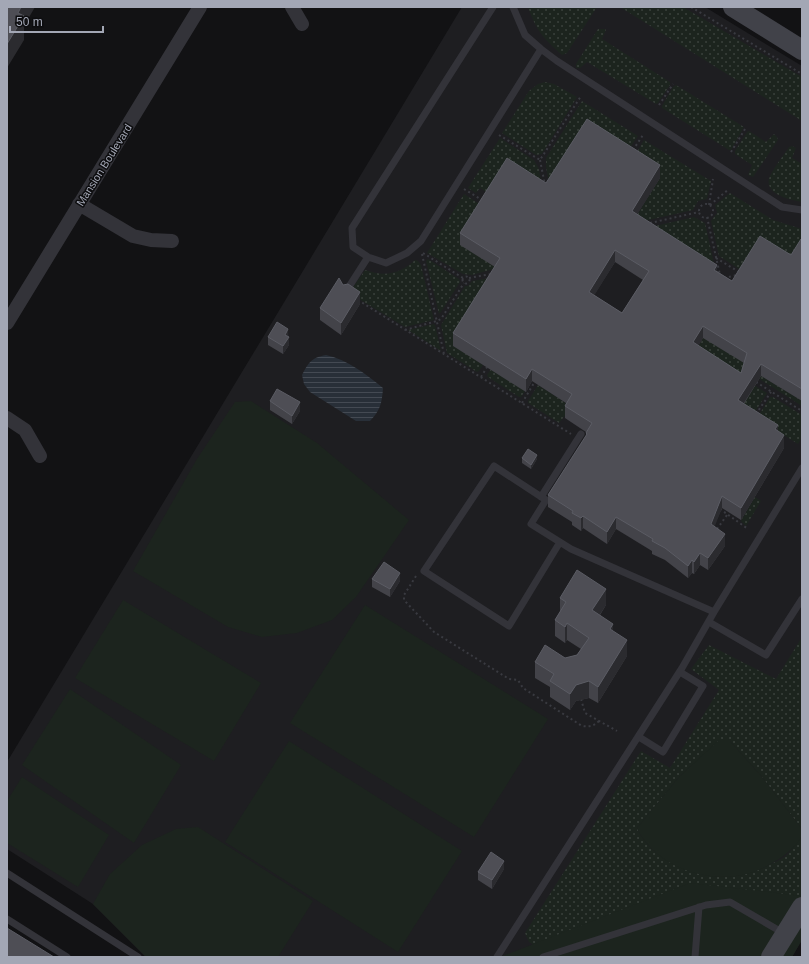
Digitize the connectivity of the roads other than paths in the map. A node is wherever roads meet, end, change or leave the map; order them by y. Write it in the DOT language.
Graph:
graph roads {
  1 [pos="200,7"];
  2 [pos="292,7"];
  3 [pos="493,7"];
  4 [pos="513,7"];
  5 [pos="733,7"];
  6 [pos="302,24"];
  7 [pos="541,49"];
  8 [pos="802,50"];
  9 [pos="80,204"];
  10 [pos="802,210"];
  11 [pos="172,241"];
  12 [pos="368,256"];
  13 [pos="345,292"];
  14 [pos="7,323"];
  15 [pos="7,418"];
  16 [pos="579,436"];
  17 [pos="40,456"];
  18 [pos="802,468"];
  19 [pos="541,497"];
  20 [pos="560,542"];
  21 [pos="802,599"];
  22 [pos="714,612"];
  23 [pos="709,622"];
  24 [pos="680,672"];
  25 [pos="639,737"];
  26 [pos="7,873"];
  27 [pos="699,907"];
  28 [pos="802,907"];
  29 [pos="7,919"];
  30 [pos="785,934"];
  31 [pos="67,957"];
  32 [pos="138,957"];
  33 [pos="497,957"];
  34 [pos="543,957"];
  35 [pos="695,957"];
  36 [pos="771,957"];
  1 -- 9 [label="street, Mansion Boulevard"];
  2 -- 6 [label="street"];
  3 -- 12 [label="lane"];
  4 -- 7 [label="lane"];
  5 -- 8 [label="main road"];
  7 -- 10 [label="lane"];
  7 -- 12 [label="lane"];
  9 -- 11 [label="street"];
  9 -- 14 [label="street, Mansion Boulevard"];
  12 -- 13 [label="lane"];
  15 -- 17 [label="street"];
  16 -- 19 [label="lane"];
  18 -- 22 [label="lane"];
  19 -- 20 [label="lane"];
  19 -- 20 [label="lane"];
  20 -- 22 [label="lane"];
  21 -- 23 [label="lane"];
  22 -- 23 [label="lane"];
  23 -- 24 [label="lane"];
  24 -- 25 [label="lane"];
  24 -- 25 [label="lane"];
  25 -- 33 [label="lane"];
  26 -- 32 [label="lane"];
  27 -- 30 [label="lane"];
  27 -- 34 [label="lane"];
  27 -- 35 [label="lane"];
  28 -- 30 [label="main road"];
  29 -- 31 [label="lane"];
  30 -- 36 [label="main road"];
}
